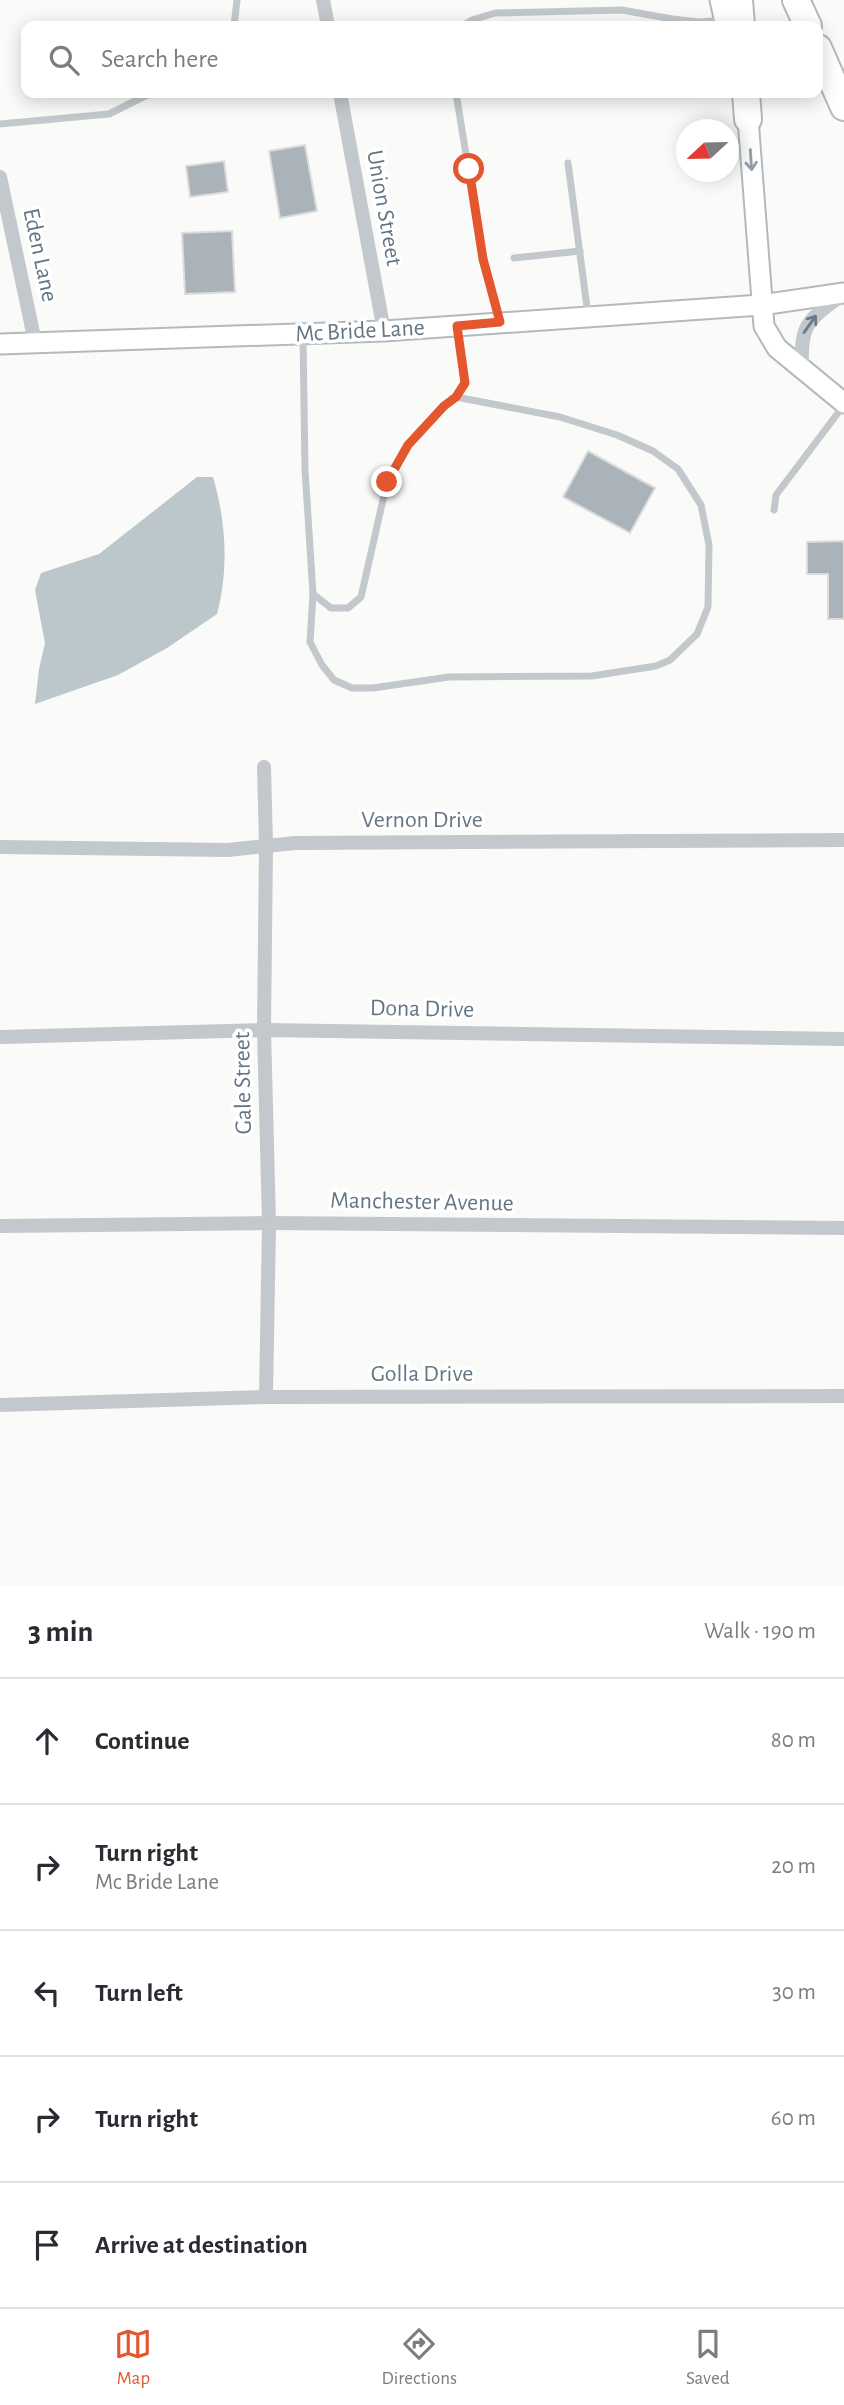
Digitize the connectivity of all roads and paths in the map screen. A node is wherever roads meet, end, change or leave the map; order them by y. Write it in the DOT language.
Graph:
graph roads {
  1 [pos="237,0"];
  2 [pos="323,0"];
  3 [pos="720,0"];
  4 [pos="796,0"];
  5 [pos="733,18"];
  6 [pos="235,21"];
  7 [pos="327,21"];
  8 [pos="470,21"];
  9 [pos="690,21"];
  10 [pos="708,21"];
  11 [pos="806,21"];
  12 [pos="823,59"];
  13 [pos="141,98"];
  14 [pos="341,98"];
  15 [pos="457,98"];
  16 [pos="745,98"];
  17 [pos="844,107"];
  18 [pos="748,119"];
  19 [pos="0,124"];
  20 [pos="568,163"];
  21 [pos="0,177"];
  22 [pos="580,251"];
  23 [pos="514,258"];
  24 [pos="844,293"];
  25 [pos="761,305"];
  26 [pos="588,316"];
  27 [pos="500,322"];
  28 [pos="457,326"];
  29 [pos="384,331"];
  30 [pos="303,334"];
  31 [pos="35,342"];
  32 [pos="0,344"];
  33 [pos="802,369"];
  34 [pos="456,397"];
  35 [pos="844,403"];
  36 [pos="774,510"];
  37 [pos="313,594"];
  38 [pos="264,767"];
  39 [pos="844,840"];
  40 [pos="266,845"];
  41 [pos="0,848"];
  42 [pos="264,1030"];
  43 [pos="0,1037"];
  44 [pos="844,1039"];
  45 [pos="269,1223"];
  46 [pos="0,1226"];
  47 [pos="844,1228"];
  48 [pos="844,1396"];
  49 [pos="266,1397"];
  50 [pos="0,1405"];
  1 -- 6 [label="lane"];
  2 -- 7 [label="street"];
  3 -- 5 [label="street"];
  4 -- 11 [label="highway"];
  5 -- 10 [label="lane"];
  8 -- 9 [label="lane"];
  12 -- 17 [label="highway"];
  13 -- 19 [label="lane"];
  14 -- 29 [label="street, Union Street"];
  15 -- 27 [label="lane"];
  16 -- 18 [label="highway"];
  18 -- 25 [label="street, one-way"];
  20 -- 22 [label="lane"];
  21 -- 31 [label="street, Eden Lane"];
  22 -- 23 [label="lane"];
  22 -- 26 [label="lane"];
  24 -- 25 [label="street, Mc Bride Lane"];
  33 -- 24 [label="street, one-way"];
  25 -- 26 [label="street, Mc Bride Lane"];
  25 -- 33 [label="street"];
  26 -- 27 [label="street, Mc Bride Lane"];
  27 -- 28 [label="street, Mc Bride Lane"];
  28 -- 29 [label="street, Mc Bride Lane"];
  28 -- 34 [label="lane"];
  29 -- 30 [label="street, Mc Bride Lane"];
  30 -- 31 [label="street, Mc Bride Lane"];
  30 -- 37 [label="lane"];
  31 -- 32 [label="street, Mc Bride Lane"];
  33 -- 35 [label="street"];
  34 -- 37 [label="lane"];
  34 -- 37 [label="lane"];
  35 -- 36 [label="lane"];
  38 -- 40 [label="street, Gale Street"];
  39 -- 40 [label="street, Vernon Drive"];
  40 -- 41 [label="street, Vernon Drive"];
  40 -- 42 [label="street, Gale Street"];
  42 -- 43 [label="street, Dona Drive"];
  42 -- 44 [label="street, Dona Drive"];
  42 -- 45 [label="street, Gale Street"];
  45 -- 46 [label="street, Manchester Avenue"];
  45 -- 47 [label="street, Manchester Avenue"];
  45 -- 49 [label="street, Gale Street"];
  48 -- 49 [label="street, Golla Drive"];
  49 -- 50 [label="street, Golla Drive"];
}
